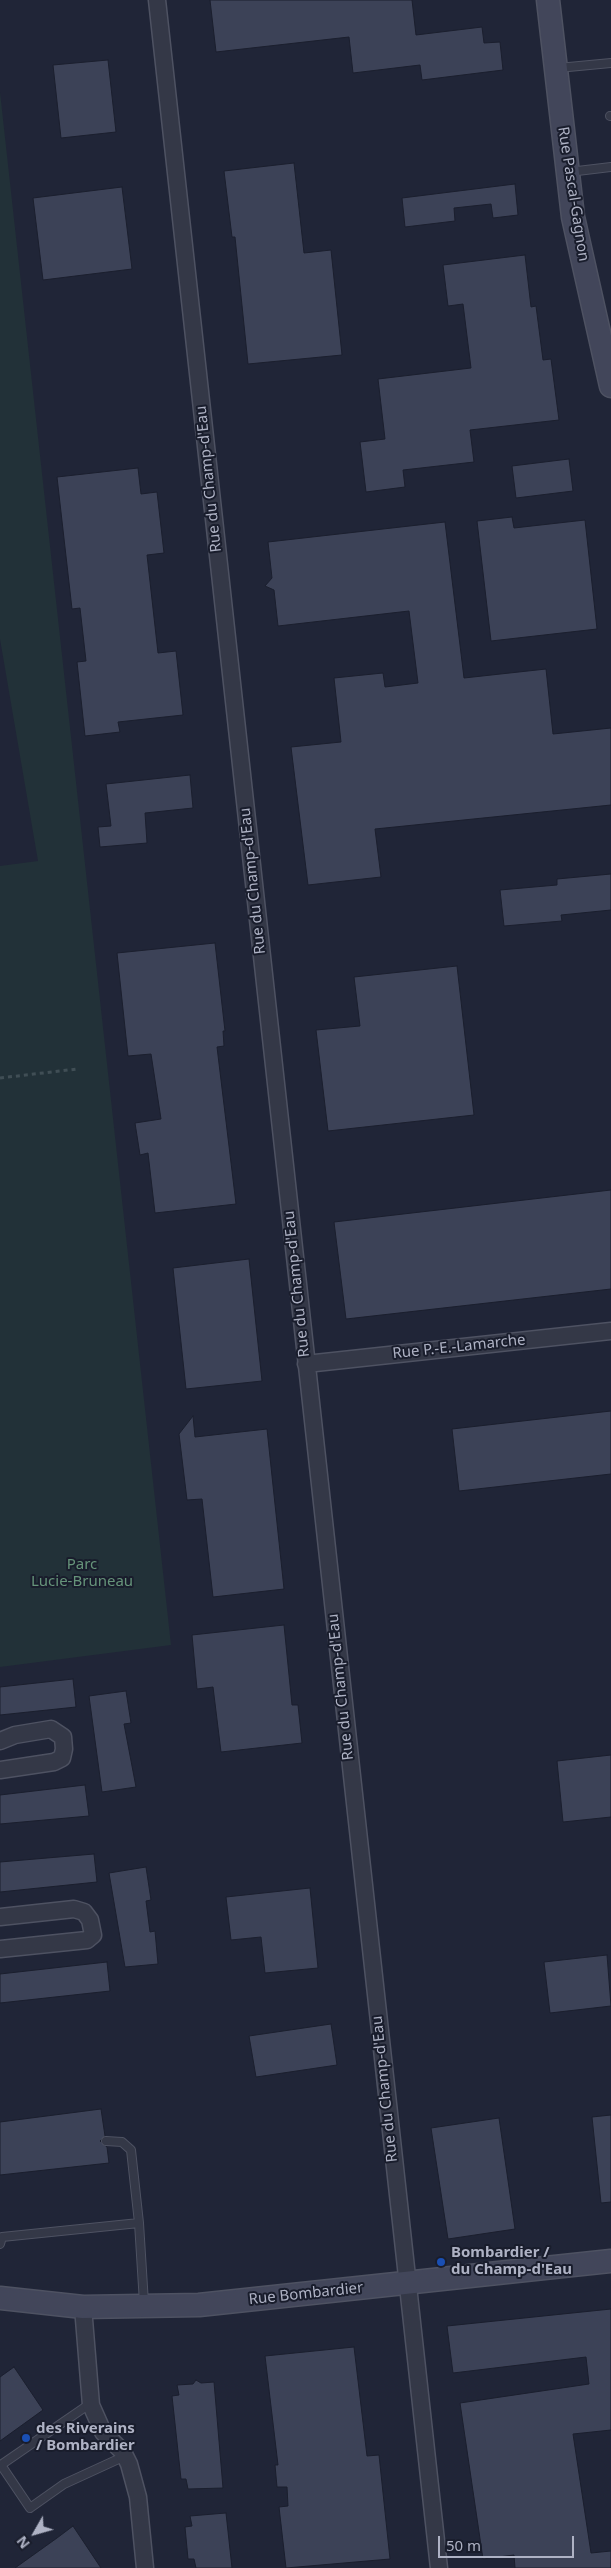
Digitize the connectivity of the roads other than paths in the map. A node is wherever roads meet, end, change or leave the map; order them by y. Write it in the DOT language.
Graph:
graph roads {
  1 [pos="157,0"];
  2 [pos="548,0"];
  3 [pos="611,63"];
  4 [pos="555,68"];
  5 [pos="611,167"];
  6 [pos="567,172"];
  7 [pos="605,336"];
  8 [pos="611,386"];
  9 [pos="611,1331"];
  10 [pos="306,1364"];
  11 [pos="0,1741"];
  12 [pos="0,1770"];
  13 [pos="0,1917"];
  14 [pos="0,1949"];
  15 [pos="106,2141"];
  16 [pos="139,2223"];
  17 [pos="1,2238"];
  18 [pos="611,2261"];
  19 [pos="407,2284"];
  20 [pos="0,2298"];
  21 [pos="83,2307"];
  22 [pos="144,2308"];
  23 [pos="91,2403"];
  24 [pos="125,2456"];
  25 [pos="146,2568"];
  26 [pos="439,2568"];
  1 -- 10 [label="street, Rue du Champ-d'Eau"];
  2 -- 4 [label="street, Rue Pascal-Gagnon"];
  3 -- 4 [label="lane"];
  4 -- 6 [label="street, Rue Pascal-Gagnon"];
  5 -- 6 [label="lane"];
  6 -- 7 [label="street, Rue Pascal-Gagnon"];
  7 -- 8 [label="street, Rue Pascal-Gagnon"];
  9 -- 10 [label="street, Rue P.-E.-Lamarche"];
  10 -- 19 [label="street, Rue du Champ-d'Eau"];
  11 -- 12 [label="street"];
  13 -- 14 [label="street"];
  15 -- 16 [label="lane"];
  16 -- 17 [label="lane"];
  16 -- 22 [label="lane"];
  18 -- 19 [label="street, Rue Bombardier"];
  19 -- 22 [label="street, Rue Bombardier"];
  19 -- 26 [label="street, Rue du Champ-d'Eau"];
  20 -- 21 [label="street, Rue Bombardier"];
  21 -- 22 [label="street, Rue Bombardier"];
  21 -- 23 [label="street"];
  23 -- 24 [label="street"];
  23 -- 24 [label="lane"];
  24 -- 25 [label="street"];
}
